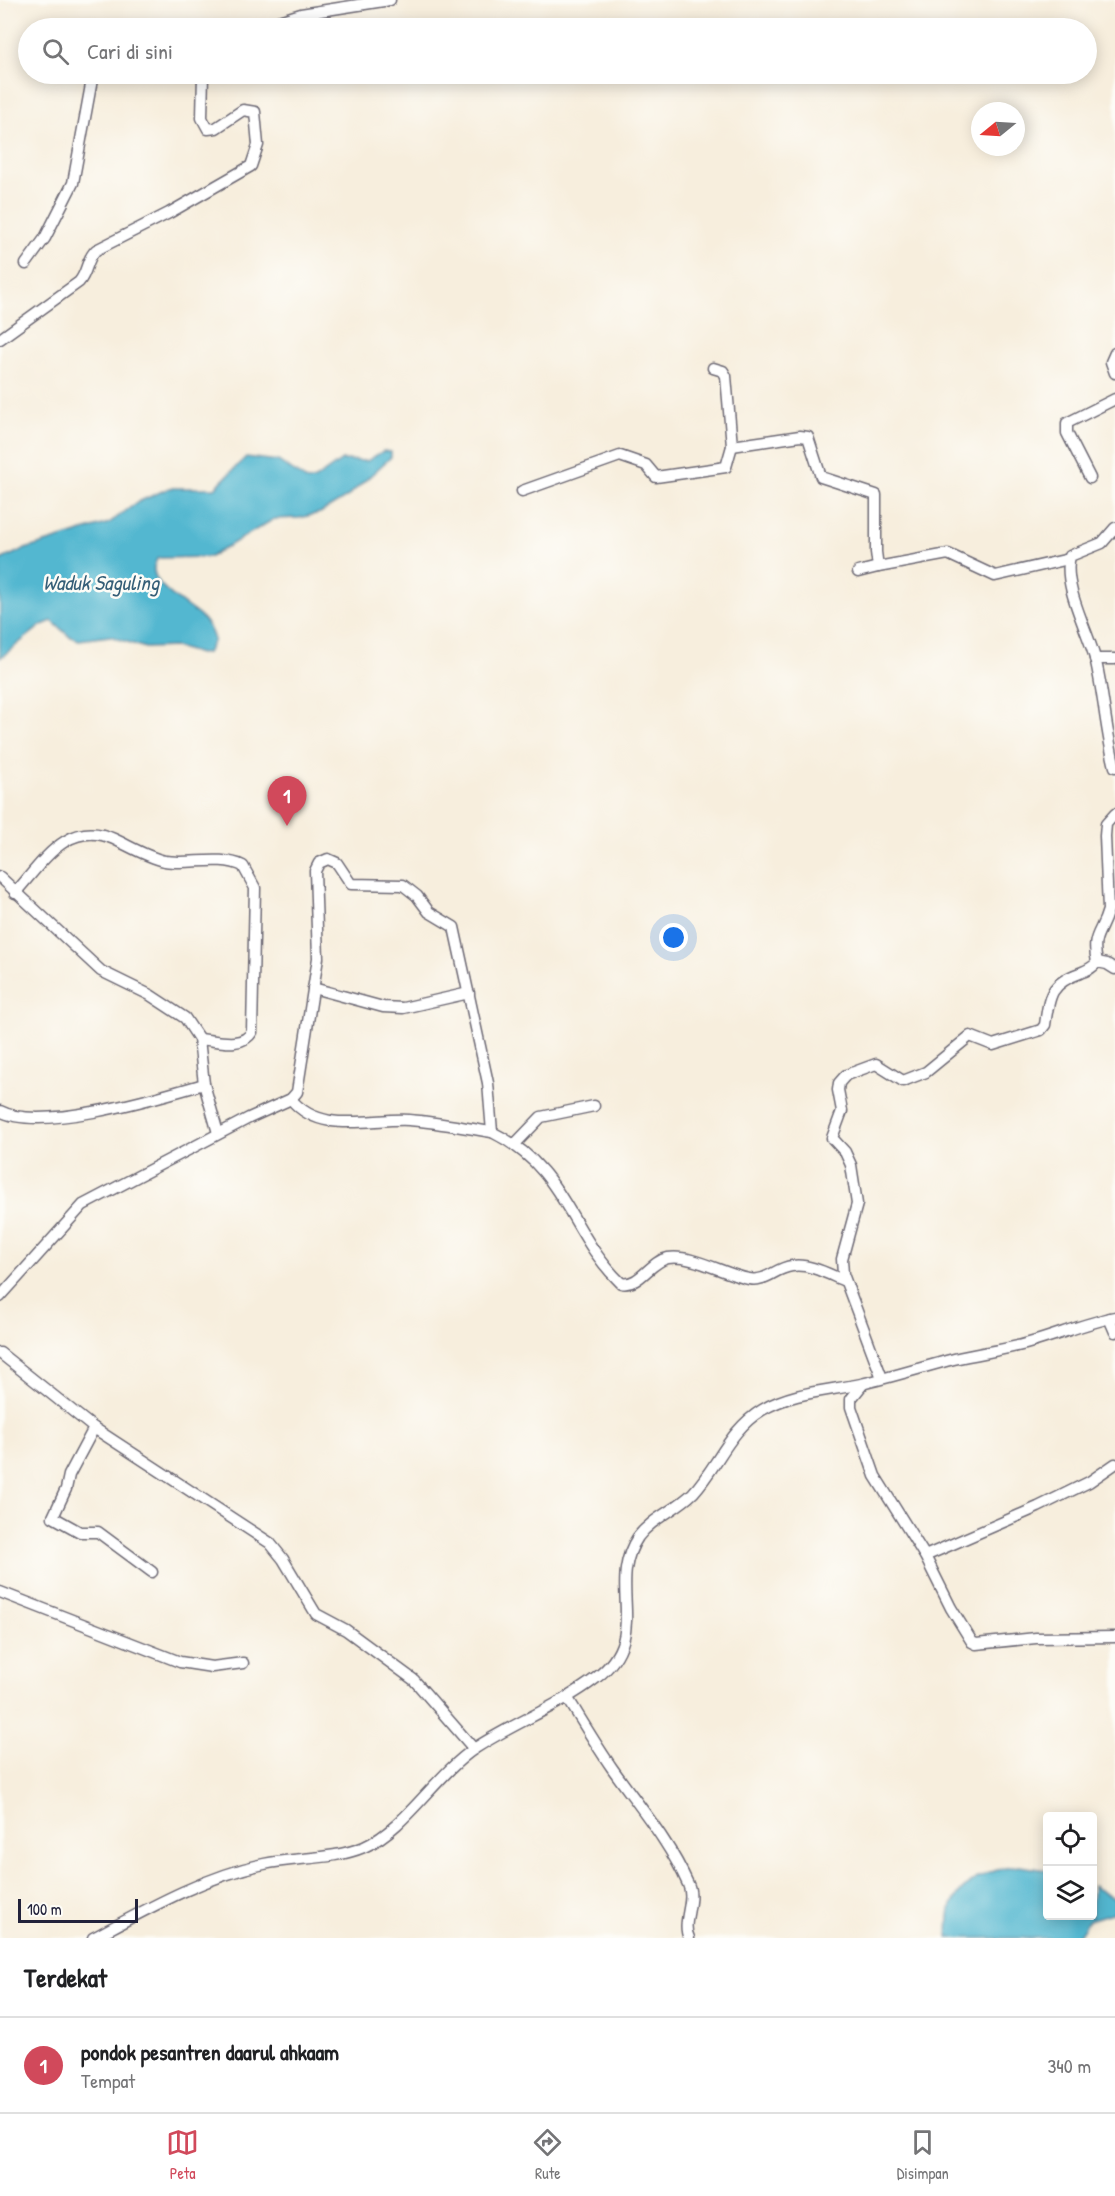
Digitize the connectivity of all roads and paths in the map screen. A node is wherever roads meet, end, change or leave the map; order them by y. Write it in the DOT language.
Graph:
graph roads {
  1 [pos="390,0"];
  2 [pos="288,18"];
  3 [pos="91,84"];
  4 [pos="202,84"];
  5 [pos="26,264"];
  6 [pos="0,339"];
  7 [pos="1115,353"];
  8 [pos="713,368"];
  9 [pos="1115,373"];
  10 [pos="1115,399"];
  11 [pos="732,446"];
  12 [pos="1090,478"];
  13 [pos="522,491"];
  14 [pos="1115,528"];
  15 [pos="1069,559"];
  16 [pos="878,567"];
  17 [pos="858,572"];
  18 [pos="1095,659"];
  19 [pos="1115,659"];
  20 [pos="1115,767"];
  21 [pos="1115,814"];
  22 [pos="1110,841"];
  23 [pos="0,877"];
  24 [pos="15,892"];
  25 [pos="1097,962"];
  26 [pos="1115,969"];
  27 [pos="313,988"];
  28 [pos="469,993"];
  29 [pos="199,1039"];
  30 [pos="204,1084"];
  31 [pos="291,1099"];
  32 [pos="594,1106"];
  33 [pos="0,1111"];
  34 [pos="492,1132"];
  35 [pos="218,1133"];
  36 [pos="515,1144"];
  37 [pos="845,1281"];
  38 [pos="0,1297"];
  39 [pos="1112,1318"];
  40 [pos="1115,1332"];
  41 [pos="0,1353"];
  42 [pos="882,1378"];
  43 [pos="863,1384"];
  44 [pos="94,1428"];
  45 [pos="1115,1464"];
  46 [pos="925,1556"];
  47 [pos="152,1572"];
  48 [pos="0,1592"];
  49 [pos="1115,1637"];
  50 [pos="243,1663"];
  51 [pos="567,1697"];
  52 [pos="474,1749"];
  53 [pos="93,1938"];
  54 [pos="689,1938"];
  1 -- 2 [label="street"];
  3 -- 5 [label="street"];
  4 -- 6 [label="street"];
  7 -- 9 [label="street"];
  8 -- 11 [label="street"];
  10 -- 12 [label="street"];
  11 -- 13 [label="street"];
  11 -- 16 [label="street"];
  14 -- 15 [label="street"];
  15 -- 16 [label="street"];
  15 -- 18 [label="street"];
  16 -- 17 [label="street"];
  18 -- 19 [label="street"];
  18 -- 20 [label="street"];
  21 -- 22 [label="street"];
  22 -- 25 [label="street"];
  23 -- 24 [label="street"];
  24 -- 29 [label="street"];
  24 -- 29 [label="street"];
  25 -- 26 [label="street"];
  25 -- 37 [label="street"];
  27 -- 28 [label="street"];
  27 -- 28 [label="street"];
  27 -- 31 [label="street"];
  28 -- 34 [label="street"];
  29 -- 30 [label="street"];
  30 -- 33 [label="street"];
  30 -- 35 [label="street"];
  31 -- 34 [label="street"];
  31 -- 35 [label="street"];
  32 -- 36 [label="street"];
  34 -- 36 [label="street"];
  35 -- 38 [label="street"];
  36 -- 37 [label="street"];
  37 -- 42 [label="street"];
  39 -- 40 [label="street"];
  39 -- 42 [label="street"];
  41 -- 44 [label="street"];
  42 -- 43 [label="street"];
  43 -- 46 [label="street"];
  43 -- 51 [label="street"];
  44 -- 47 [label="street"];
  44 -- 52 [label="street"];
  45 -- 46 [label="street"];
  46 -- 49 [label="street"];
  48 -- 50 [label="street"];
  51 -- 52 [label="street"];
  51 -- 54 [label="street"];
  52 -- 53 [label="street"];
}
